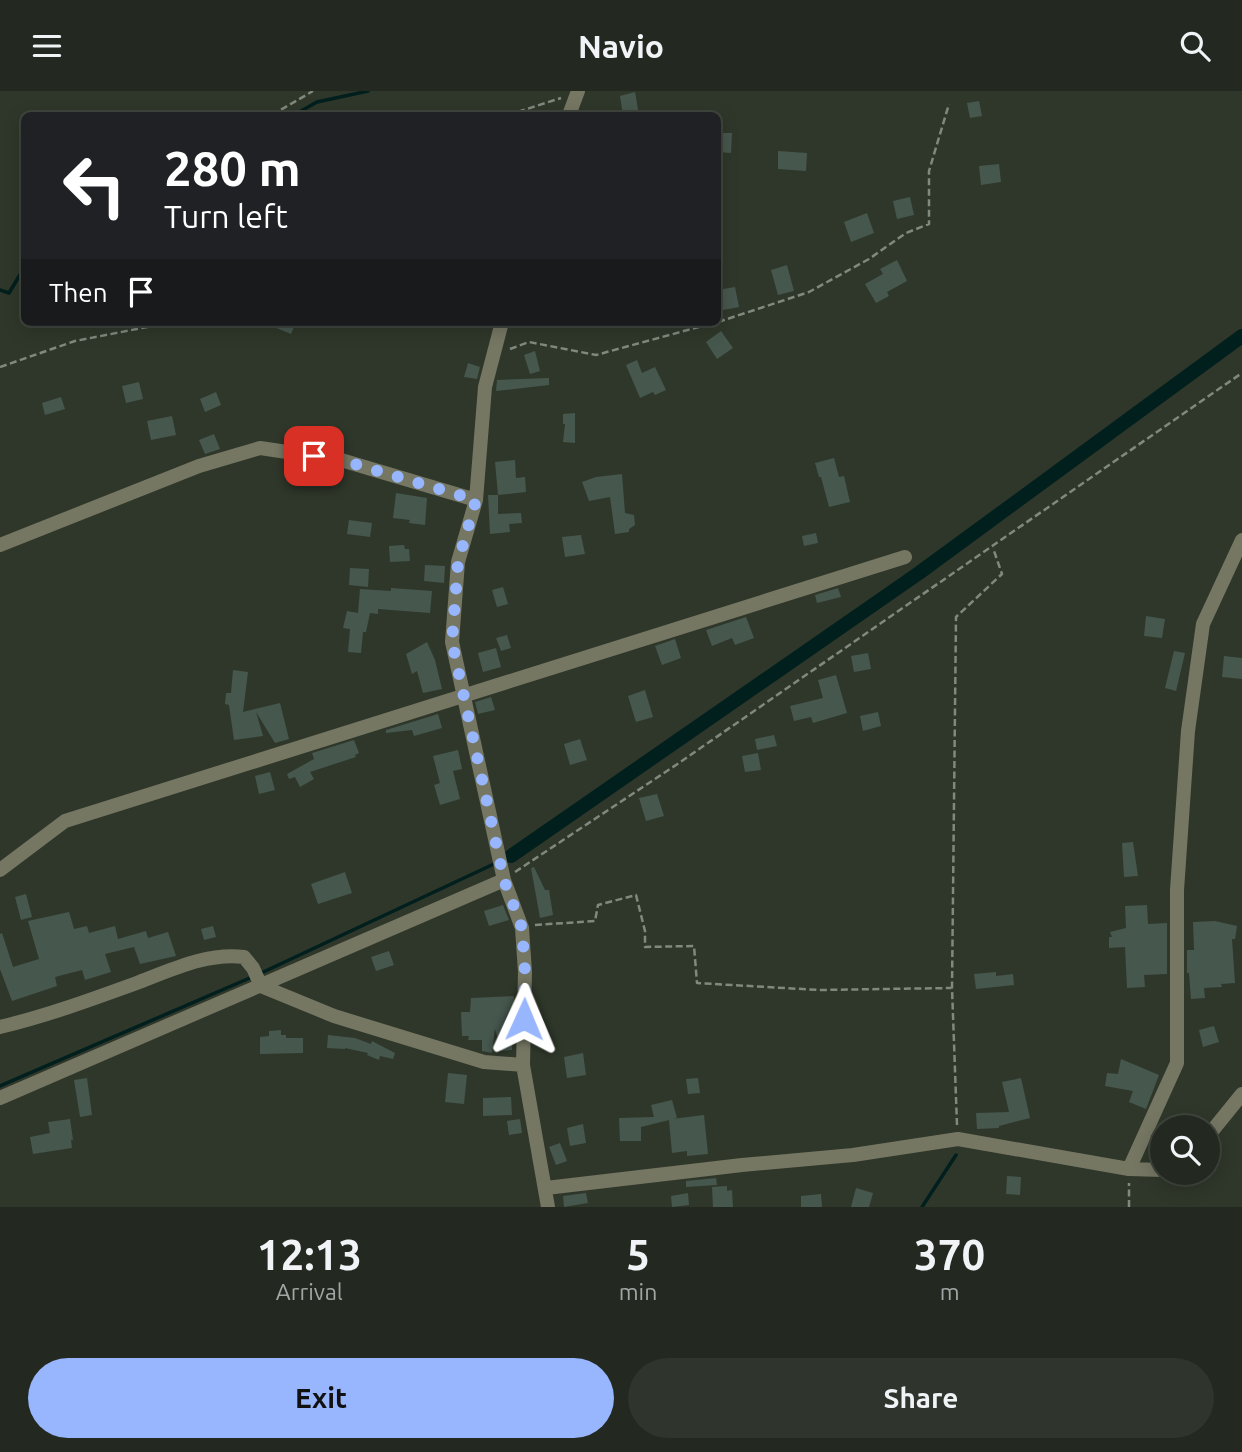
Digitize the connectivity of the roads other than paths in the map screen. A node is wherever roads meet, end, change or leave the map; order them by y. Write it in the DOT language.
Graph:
graph roads {
  1 [pos="579,91"];
  2 [pos="570,112"];
  3 [pos="501,326"];
  4 [pos="476,500"];
  5 [pos="1242,540"];
  6 [pos="0,545"];
  7 [pos="905,557"];
  8 [pos="462,695"];
  9 [pos="501,867"];
  10 [pos="0,870"];
  11 [pos="258,979"];
  12 [pos="0,1027"];
  13 [pos="523,1065"];
  14 [pos="1242,1094"];
  15 [pos="0,1098"];
  16 [pos="1220,1121"];
  17 [pos="1129,1169"];
  18 [pos="1150,1170"];
  19 [pos="545,1188"];
  20 [pos="548,1207"];
  1 -- 2 [label="street"];
  3 -- 4 [label="street"];
  4 -- 6 [label="street"];
  4 -- 8 [label="street"];
  5 -- 17 [label="street"];
  7 -- 8 [label="street"];
  8 -- 9 [label="street"];
  8 -- 10 [label="street"];
  9 -- 11 [label="street"];
  9 -- 13 [label="street"];
  11 -- 12 [label="street"];
  11 -- 13 [label="street"];
  11 -- 15 [label="street"];
  13 -- 19 [label="street"];
  14 -- 16 [label="street"];
  17 -- 18 [label="street"];
  17 -- 19 [label="street"];
  19 -- 20 [label="street"];
}
